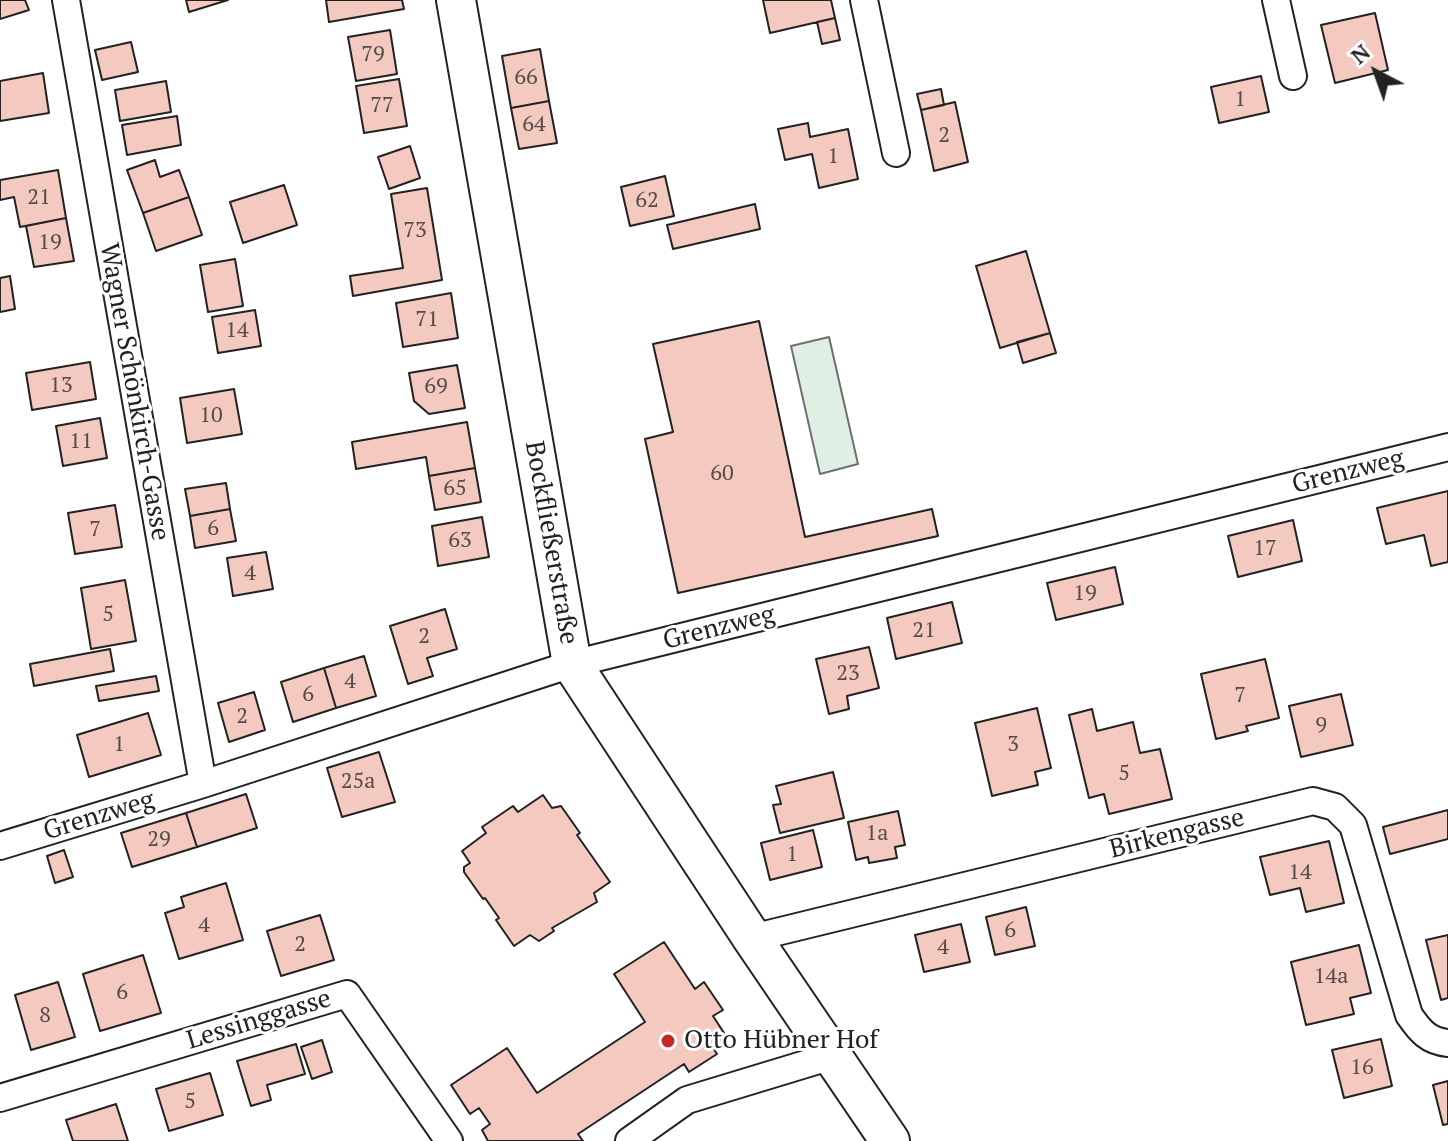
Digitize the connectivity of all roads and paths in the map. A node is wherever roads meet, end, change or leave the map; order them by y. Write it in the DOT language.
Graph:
graph roads {
  1 [pos="66,0"];
  2 [pos="456,0"];
  3 [pos="864,0"];
  4 [pos="1276,0"];
  5 [pos="1293,76"];
  6 [pos="896,153"];
  7 [pos="1448,447"];
  8 [pos="572,664"];
  9 [pos="203,784"];
  10 [pos="0,846"];
  11 [pos="752,938"];
  12 [pos="1448,1043"];
  13 [pos="832,1056"];
  14 [pos="0,1098"];
  15 [pos="449,1141"];
  16 [pos="629,1141"];
  17 [pos="890,1141"];
  1 -- 9 [label="street, Wagner Schönkirch-Gasse"];
  2 -- 8 [label="main road, Bockfließerstraße"];
  3 -- 6 [label="street"];
  4 -- 5 [label="street"];
  7 -- 8 [label="street, Grenzweg"];
  8 -- 9 [label="street, Grenzweg"];
  8 -- 11 [label="main road, Bockfließerstraße"];
  9 -- 10 [label="street, Grenzweg"];
  11 -- 12 [label="street, Birkengasse"];
  11 -- 13 [label="main road, Bockfließerstraße"];
  13 -- 16 [label="street"];
  13 -- 17 [label="main road, Bockfließerstraße"];
  14 -- 15 [label="street, Lessinggasse"];
}
